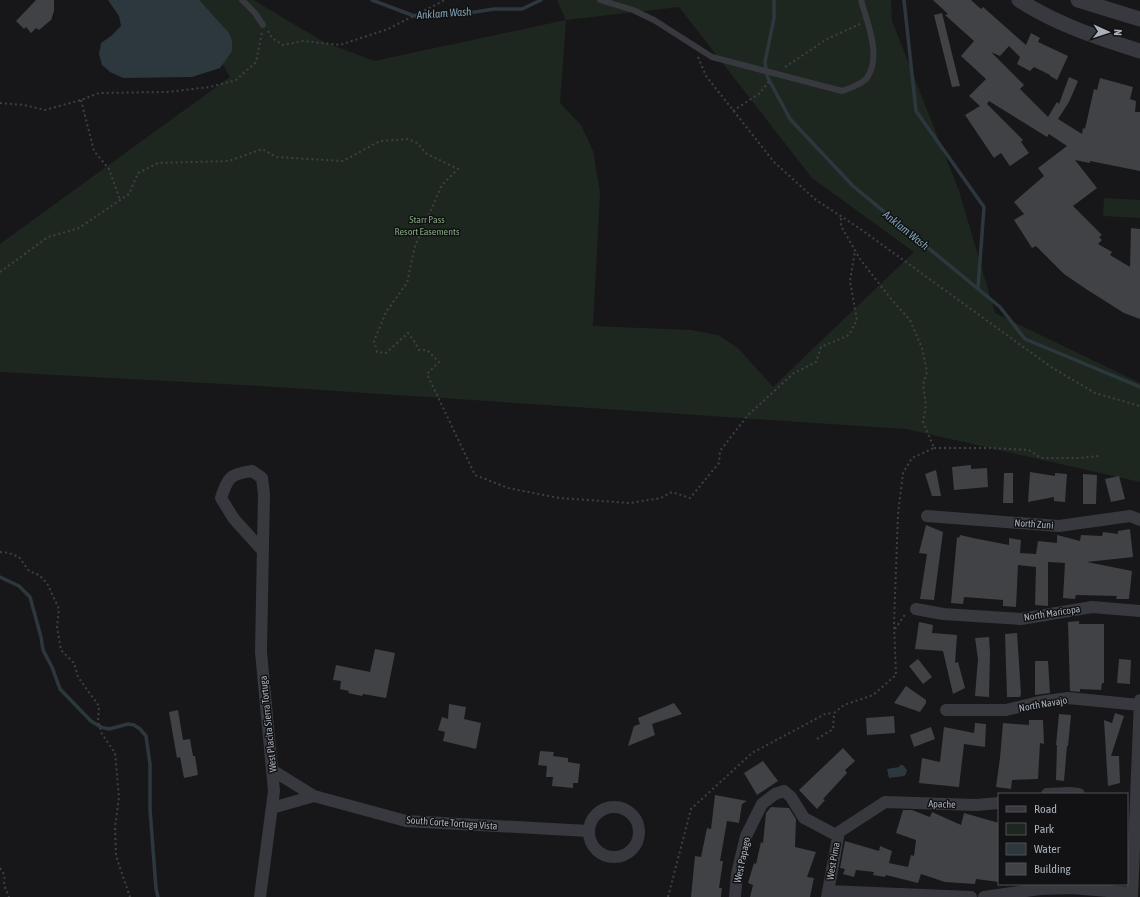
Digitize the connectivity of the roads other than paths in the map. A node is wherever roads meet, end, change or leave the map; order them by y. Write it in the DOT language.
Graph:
graph roads {
  1 [pos="242,0"];
  2 [pos="600,0"];
  3 [pos="861,0"];
  4 [pos="1019,0"];
  5 [pos="1082,1"];
  6 [pos="1140,19"];
  7 [pos="263,25"];
  8 [pos="1140,51"];
  9 [pos="927,516"];
  10 [pos="1140,520"];
  11 [pos="263,550"];
  12 [pos="911,611"];
  13 [pos="1140,611"];
  14 [pos="1140,700"];
  15 [pos="1140,705"];
  16 [pos="946,710"];
  17 [pos="272,770"];
  18 [pos="314,796"];
  19 [pos="1134,800"];
  20 [pos="885,802"];
  21 [pos="998,804"];
  22 [pos="272,808"];
  23 [pos="588,831"];
  24 [pos="838,836"];
  25 [pos="827,894"];
  26 [pos="1132,895"];
  27 [pos="260,897"];
  28 [pos="735,897"];
  29 [pos="971,897"];
  30 [pos="984,897"];
  1 -- 7 [label="lane"];
  2 -- 3 [label="lane"];
  4 -- 8 [label="street"];
  5 -- 6 [label="street"];
  9 -- 10 [label="street, North Zuni"];
  11 -- 11 [label="street, West Placita Sierra Tortuga"];
  11 -- 17 [label="street, West Placita Sierra Tortuga"];
  12 -- 13 [label="street, North Maricopa"];
  14 -- 15 [label="street"];
  15 -- 16 [label="street, North Navajo"];
  15 -- 19 [label="street"];
  17 -- 18 [label="street"];
  17 -- 22 [label="street, West Placita Sierra Tortuga"];
  18 -- 22 [label="street"];
  18 -- 23 [label="street, South Corte Tortuga Vista"];
  19 -- 26 [label="street"];
  20 -- 21 [label="street, Apache"];
  20 -- 24 [label="street, West Pima"];
  22 -- 27 [label="street, West Placita Sierra Tortuga"];
  23 -- 23 [label="street"];
  24 -- 25 [label="street, West Pima"];
  24 -- 28 [label="street, West Papago"];
  25 -- 29 [label="street"];
  26 -- 30 [label="street"];
}
